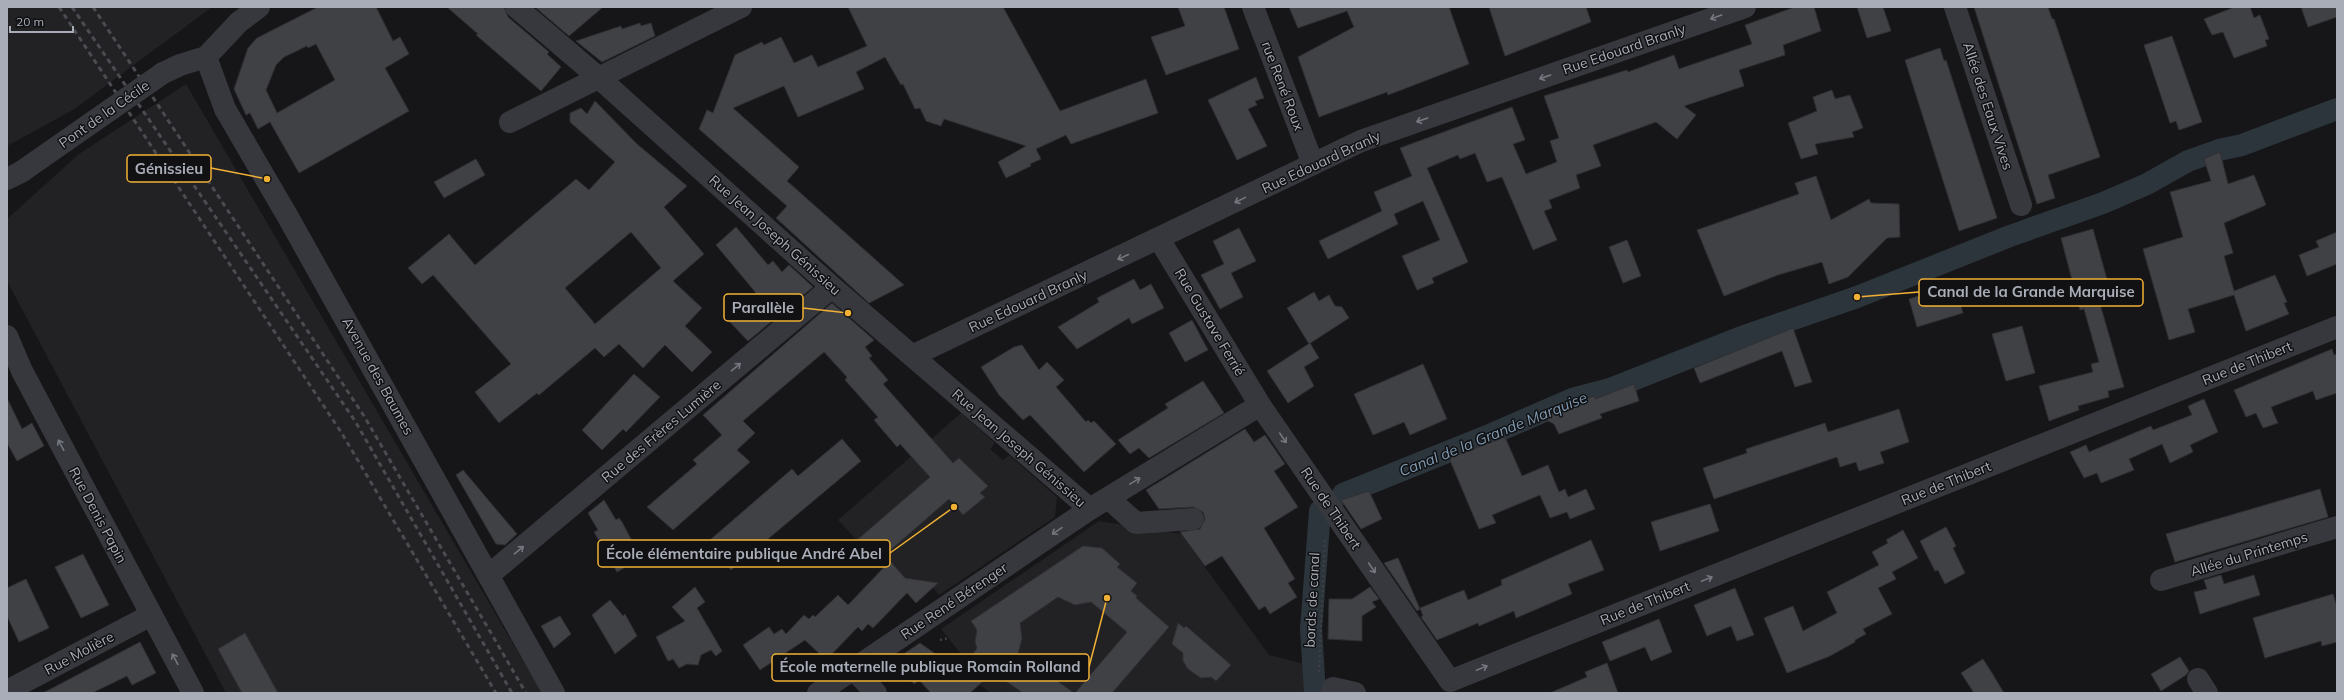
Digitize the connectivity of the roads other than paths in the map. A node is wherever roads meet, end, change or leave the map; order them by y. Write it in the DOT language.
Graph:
graph roads {
  1 [pos="259,7"];
  2 [pos="516,7"];
  3 [pos="741,7"];
  4 [pos="1253,7"];
  5 [pos="1744,7"];
  6 [pos="1955,7"];
  7 [pos="206,57"];
  8 [pos="598,77"];
  9 [pos="510,122"];
  10 [pos="1313,164"];
  11 [pos="14,176"];
  12 [pos="2021,206"];
  13 [pos="1159,239"];
  14 [pos="832,287"];
  15 [pos="2337,327"];
  16 [pos="7,336"];
  17 [pos="912,356"];
  18 [pos="1260,405"];
  19 [pos="1108,498"];
  20 [pos="1090,509"];
  21 [pos="1193,519"];
  22 [pos="2337,527"];
  23 [pos="489,575"];
  24 [pos="2161,580"];
  25 [pos="151,615"];
  26 [pos="854,669"];
  27 [pos="1443,687"];
  28 [pos="7,691"];
  29 [pos="1332,691"];
  30 [pos="193,693"];
  31 [pos="554,693"];
  32 [pos="818,693"];
  33 [pos="876,693"];
  34 [pos="1355,693"];
  1 -- 7 [label="street"];
  2 -- 8 [label="street, Rue Jean Joseph Génissieu"];
  3 -- 8 [label="street"];
  4 -- 10 [label="street, rue René Roux"];
  5 -- 10 [label="street, Rue Edouard Branly, one-way"];
  6 -- 12 [label="street, Allée des Eaux Vives"];
  7 -- 11 [label="street, Pont de la Cécile, bridge"];
  7 -- 23 [label="street, Avenue des Baumes"];
  8 -- 9 [label="street"];
  8 -- 14 [label="street, Rue Jean Joseph Génissieu"];
  10 -- 13 [label="street, Rue Edouard Branly, one-way"];
  13 -- 17 [label="street, Rue Edouard Branly, one-way"];
  13 -- 18 [label="street, Rue Gustave Ferrié"];
  14 -- 17 [label="street, Rue Jean Joseph Génissieu"];
  23 -- 14 [label="street, Rue des Frères Lumière, one-way"];
  27 -- 15 [label="street, Rue de Thibert, one-way"];
  25 -- 16 [label="street, Rue Denis Papin, one-way"];
  17 -- 20 [label="street, Rue Jean Joseph Génissieu"];
  19 -- 18 [label="street, one-way"];
  18 -- 27 [label="street, Rue de Thibert, one-way"];
  19 -- 20 [label="street"];
  19 -- 21 [label="street"];
  20 -- 26 [label="street, Rue René Bérenger, one-way"];
  22 -- 24 [label="street, Allée du Printemps"];
  23 -- 31 [label="street, Avenue des Baumes"];
  25 -- 28 [label="street, Rue Molière"];
  30 -- 25 [label="street, Rue Denis Papin, one-way"];
  26 -- 32 [label="street, Rue René Bérenger"];
  26 -- 33 [label="street"];
  29 -- 34 [label="street"];
}
